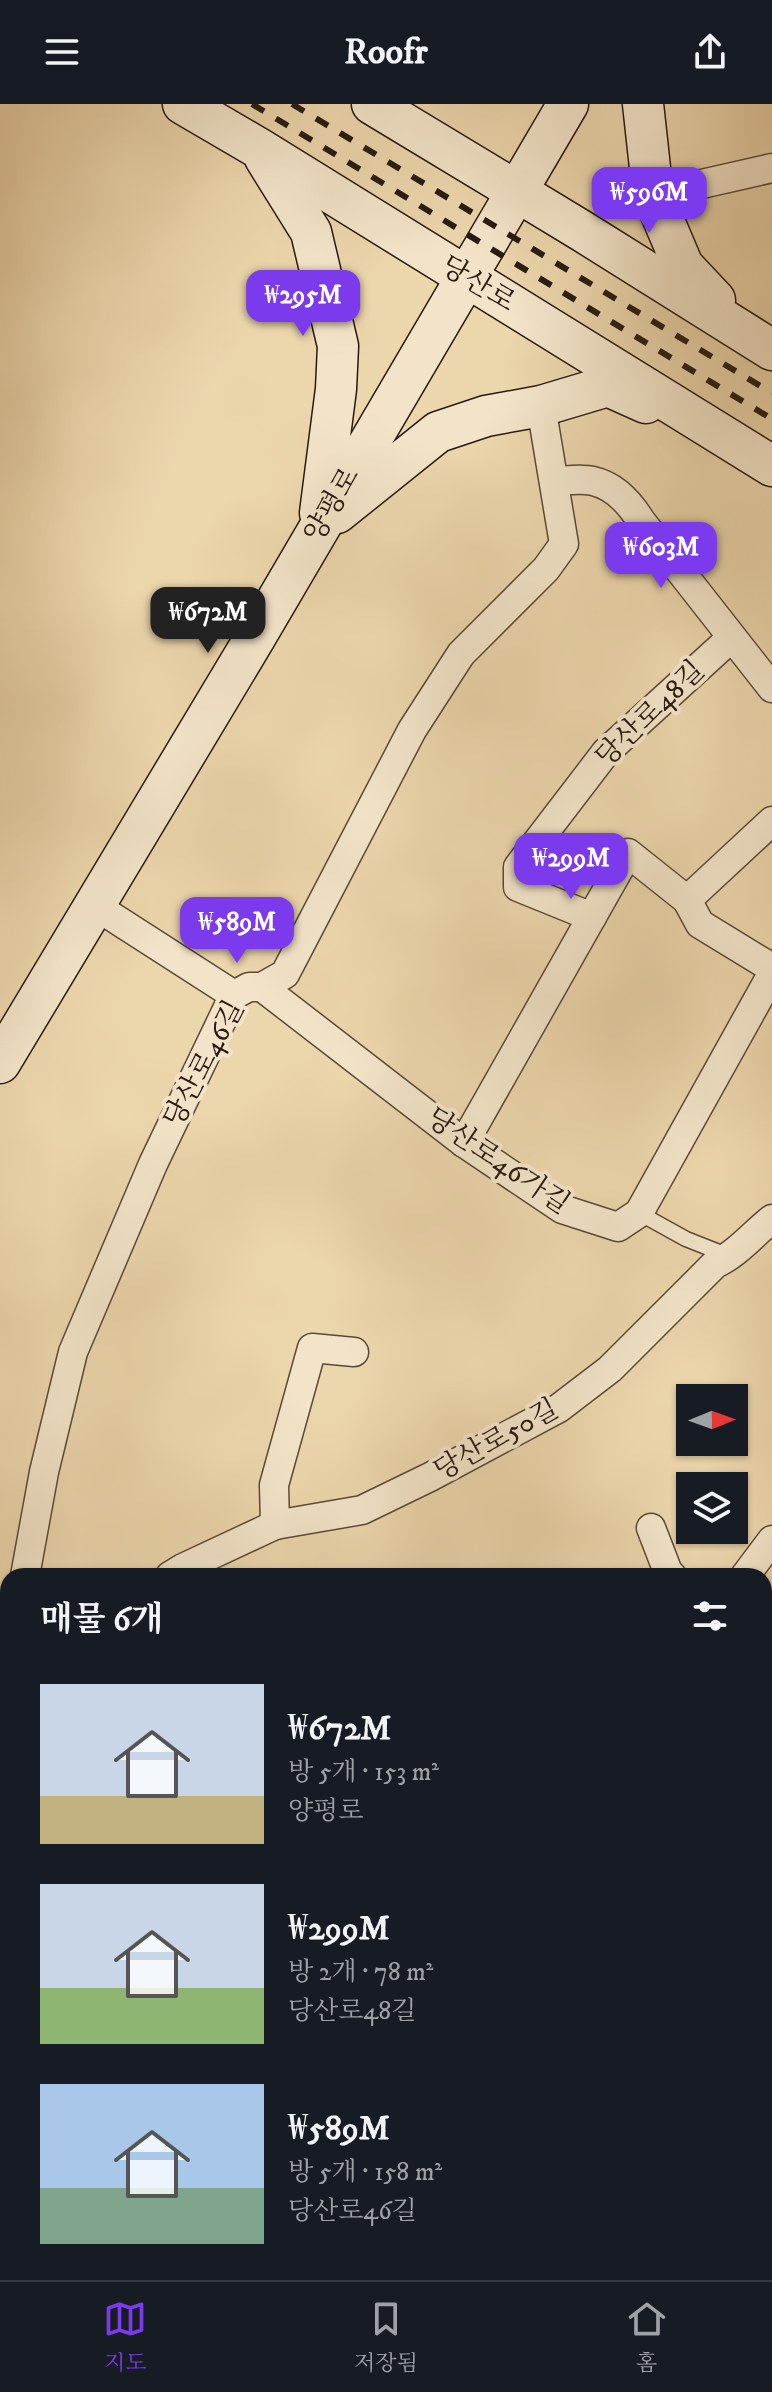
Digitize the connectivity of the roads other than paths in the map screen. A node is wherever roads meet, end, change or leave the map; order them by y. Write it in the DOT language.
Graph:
graph roads {
  1 [pos="183,104"];
  2 [pos="372,104"];
  3 [pos="568,104"];
  4 [pos="643,104"];
  5 [pos="260,149"];
  6 [pos="772,168"];
  7 [pos="516,193"];
  8 [pos="653,195"];
  9 [pos="467,277"];
  10 [pos="760,342"];
  11 [pos="541,406"];
  12 [pos="732,441"];
  13 [pos="772,466"];
  14 [pos="554,481"];
  15 [pos="318,528"];
  16 [pos="731,638"];
  17 [pos="772,688"];
  18 [pos="772,821"];
  19 [pos="687,900"];
  20 [pos="94,905"];
  21 [pos="592,917"];
  22 [pos="772,968"];
  23 [pos="772,974"];
  24 [pos="262,987"];
  25 [pos="234,995"];
  26 [pos="0,1063"];
  27 [pos="464,1143"];
  28 [pos="639,1213"];
  29 [pos="772,1219"];
  30 [pos="731,1257"];
  31 [pos="354,1352"];
  32 [pos="275,1525"];
  33 [pos="651,1528"];
  34 [pos="772,1540"];
  35 [pos="26,1568"];
  36 [pos="183,1568"];
  37 [pos="666,1568"];
  38 [pos="751,1568"];
  1 -- 5 [label="main road, 당산로"];
  2 -- 7 [label="main road"];
  3 -- 7 [label="main road, 양평로"];
  4 -- 8 [label="main road"];
  5 -- 9 [label="main road, 당산로"];
  5 -- 15 [label="main road"];
  6 -- 8 [label="street"];
  7 -- 9 [label="main road, 양평로"];
  7 -- 10 [label="main road"];
  8 -- 10 [label="main road"];
  9 -- 12 [label="main road, 당산로"];
  9 -- 15 [label="main road, 양평로"];
  11 -- 12 [label="main road"];
  11 -- 14 [label="street, 당산로46길"];
  11 -- 15 [label="main road"];
  12 -- 13 [label="main road, 당산로"];
  14 -- 16 [label="street, 당산로48길"];
  14 -- 24 [label="street, 당산로46길"];
  15 -- 20 [label="main road, 양평로"];
  16 -- 17 [label="street, 당산로48길"];
  16 -- 21 [label="street, 당산로48길"];
  18 -- 19 [label="street"];
  19 -- 21 [label="street"];
  19 -- 22 [label="street"];
  20 -- 25 [label="street"];
  20 -- 26 [label="main road, 양평로"];
  21 -- 27 [label="street"];
  23 -- 28 [label="street"];
  24 -- 25 [label="street, 당산로46길"];
  24 -- 27 [label="street, 당산로46가길"];
  25 -- 35 [label="street, 당산로46길"];
  27 -- 28 [label="street, 당산로46가길"];
  28 -- 30 [label="lane"];
  29 -- 30 [label="street, 당산로50길"];
  30 -- 32 [label="street, 당산로50길"];
  31 -- 32 [label="street"];
  32 -- 36 [label="street, 당산로50길"];
  33 -- 37 [label="street"];
  34 -- 38 [label="street"];
}
